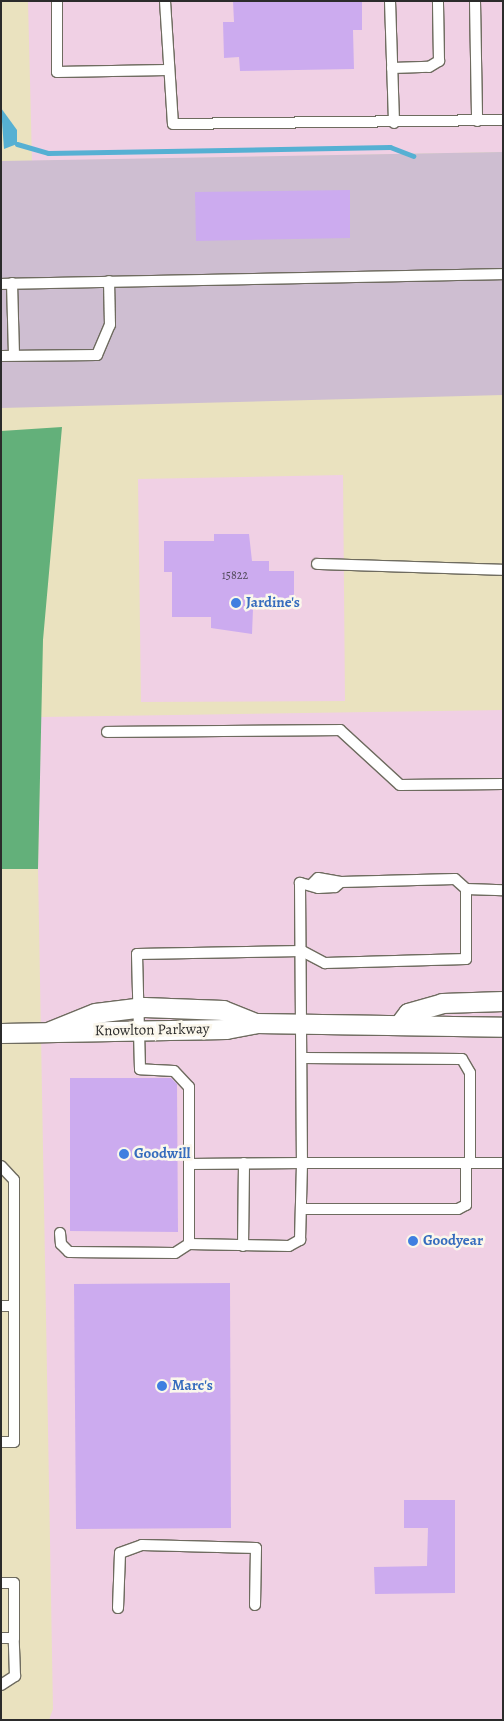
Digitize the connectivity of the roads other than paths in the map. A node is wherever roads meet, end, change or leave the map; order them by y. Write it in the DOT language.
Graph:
graph roads {
  1 [pos="57,1"];
  2 [pos="166,1"];
  3 [pos="390,1"];
  4 [pos="438,1"];
  5 [pos="475,1"];
  6 [pos="392,68"];
  7 [pos="167,70"];
  8 [pos="503,120"];
  9 [pos="477,121"];
  10 [pos="394,123"];
  11 [pos="503,274"];
  12 [pos="109,281"];
  13 [pos="12,283"];
  14 [pos="1,284"];
  15 [pos="14,355"];
  16 [pos="1,356"];
  17 [pos="317,564"];
  18 [pos="503,570"];
  19 [pos="107,732"];
  20 [pos="503,784"];
  21 [pos="466,890"];
  22 [pos="503,890"];
  23 [pos="302,951"];
  24 [pos="503,1001"];
  25 [pos="138,1008"];
  26 [pos="256,1023"];
  27 [pos="304,1024"];
  28 [pos="399,1025"];
  29 [pos="503,1027"];
  30 [pos="140,1030"];
  31 [pos="1,1033"];
  32 [pos="47,1033"];
  33 [pos="303,1058"];
  34 [pos="302,1163"];
  35 [pos="468,1163"];
  36 [pos="503,1163"];
  37 [pos="189,1164"];
  38 [pos="244,1164"];
  39 [pos="1,1166"];
  40 [pos="301,1210"];
  41 [pos="60,1233"];
  42 [pos="189,1244"];
  43 [pos="243,1246"];
  44 [pos="1,1306"];
  45 [pos="14,1306"];
  46 [pos="1,1442"];
  47 [pos="1,1583"];
  48 [pos="255,1605"];
  49 [pos="118,1608"];
  50 [pos="1,1638"];
  51 [pos="14,1638"];
  52 [pos="1,1685"];
  1 -- 7 [label="lane"];
  2 -- 7 [label="lane"];
  3 -- 6 [label="lane"];
  4 -- 6 [label="lane"];
  5 -- 9 [label="lane"];
  6 -- 10 [label="lane"];
  7 -- 10 [label="lane"];
  8 -- 9 [label="lane"];
  9 -- 10 [label="lane"];
  11 -- 12 [label="lane"];
  12 -- 13 [label="lane"];
  12 -- 15 [label="lane"];
  13 -- 14 [label="lane"];
  13 -- 15 [label="lane"];
  15 -- 16 [label="lane"];
  17 -- 18 [label="lane"];
  19 -- 20 [label="lane"];
  21 -- 22 [label="lane"];
  21 -- 23 [label="lane"];
  21 -- 23 [label="lane"];
  23 -- 25 [label="lane"];
  23 -- 27 [label="lane"];
  24 -- 28 [label="street"];
  25 -- 26 [label="street, Knowlton Parkway"];
  25 -- 30 [label="lane"];
  25 -- 32 [label="street, Knowlton Parkway"];
  26 -- 27 [label="street, Knowlton Parkway"];
  26 -- 30 [label="street, Knowlton Parkway"];
  27 -- 28 [label="street, Knowlton Parkway"];
  27 -- 33 [label="lane"];
  28 -- 29 [label="street, Knowlton Parkway"];
  30 -- 32 [label="street, Knowlton Parkway"];
  30 -- 37 [label="lane"];
  31 -- 32 [label="street, Knowlton Parkway"];
  33 -- 34 [label="lane"];
  33 -- 35 [label="lane"];
  34 -- 35 [label="lane"];
  34 -- 38 [label="lane"];
  34 -- 40 [label="lane"];
  35 -- 36 [label="lane"];
  35 -- 40 [label="lane"];
  37 -- 38 [label="lane"];
  37 -- 42 [label="lane"];
  38 -- 43 [label="lane"];
  39 -- 45 [label="lane"];
  40 -- 43 [label="lane"];
  41 -- 42 [label="lane"];
  42 -- 43 [label="lane"];
  44 -- 45 [label="lane"];
  45 -- 46 [label="lane"];
  47 -- 51 [label="lane"];
  48 -- 49 [label="lane"];
  50 -- 51 [label="lane"];
  51 -- 52 [label="lane"];
}
